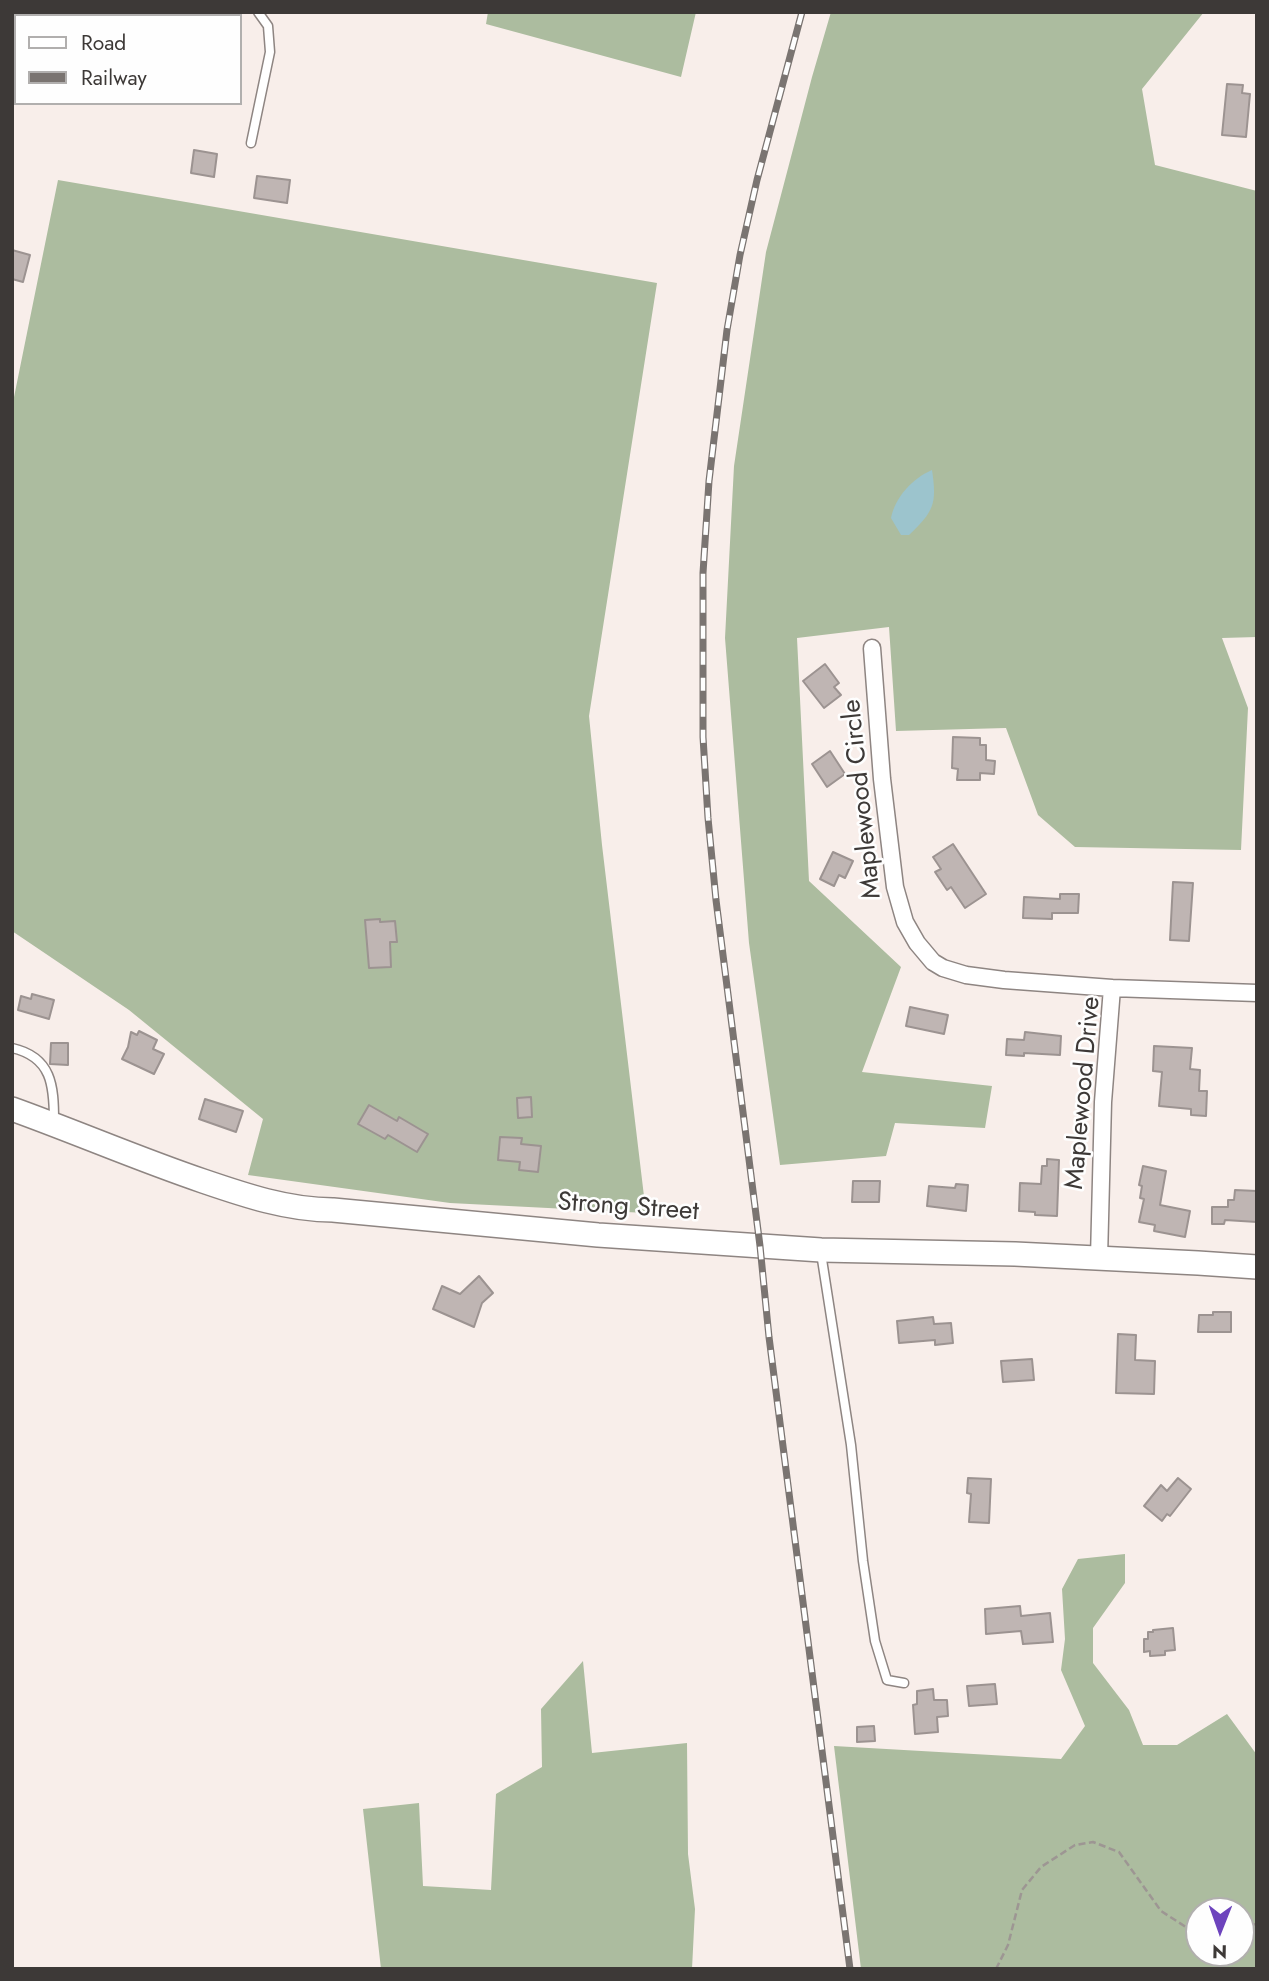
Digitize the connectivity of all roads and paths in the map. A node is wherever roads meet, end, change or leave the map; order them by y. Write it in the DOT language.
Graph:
graph roads {
  1 [pos="258,12"];
  2 [pos="251,143"];
  3 [pos="873,648"];
  4 [pos="1112,988"];
  5 [pos="1257,993"];
  6 [pos="12,1048"];
  7 [pos="12,1109"];
  8 [pos="54,1124"];
  9 [pos="821,1250"];
  10 [pos="1098,1258"];
  11 [pos="1257,1267"];
  12 [pos="904,1683"];
  13 [pos="1185,1926"];
  14 [pos="996,1969"];
  1 -- 2 [label="lane"];
  3 -- 4 [label="street, Maplewood Circle"];
  4 -- 5 [label="street, Maplewood Drive"];
  4 -- 10 [label="street, Maplewood Drive"];
  6 -- 8 [label="lane"];
  7 -- 8 [label="main road, Strong Street"];
  8 -- 9 [label="main road, Strong Street"];
  9 -- 10 [label="main road, Strong Street"];
  9 -- 12 [label="lane"];
  10 -- 11 [label="main road, Strong Street"];
  13 -- 14 [label="path"];
}
